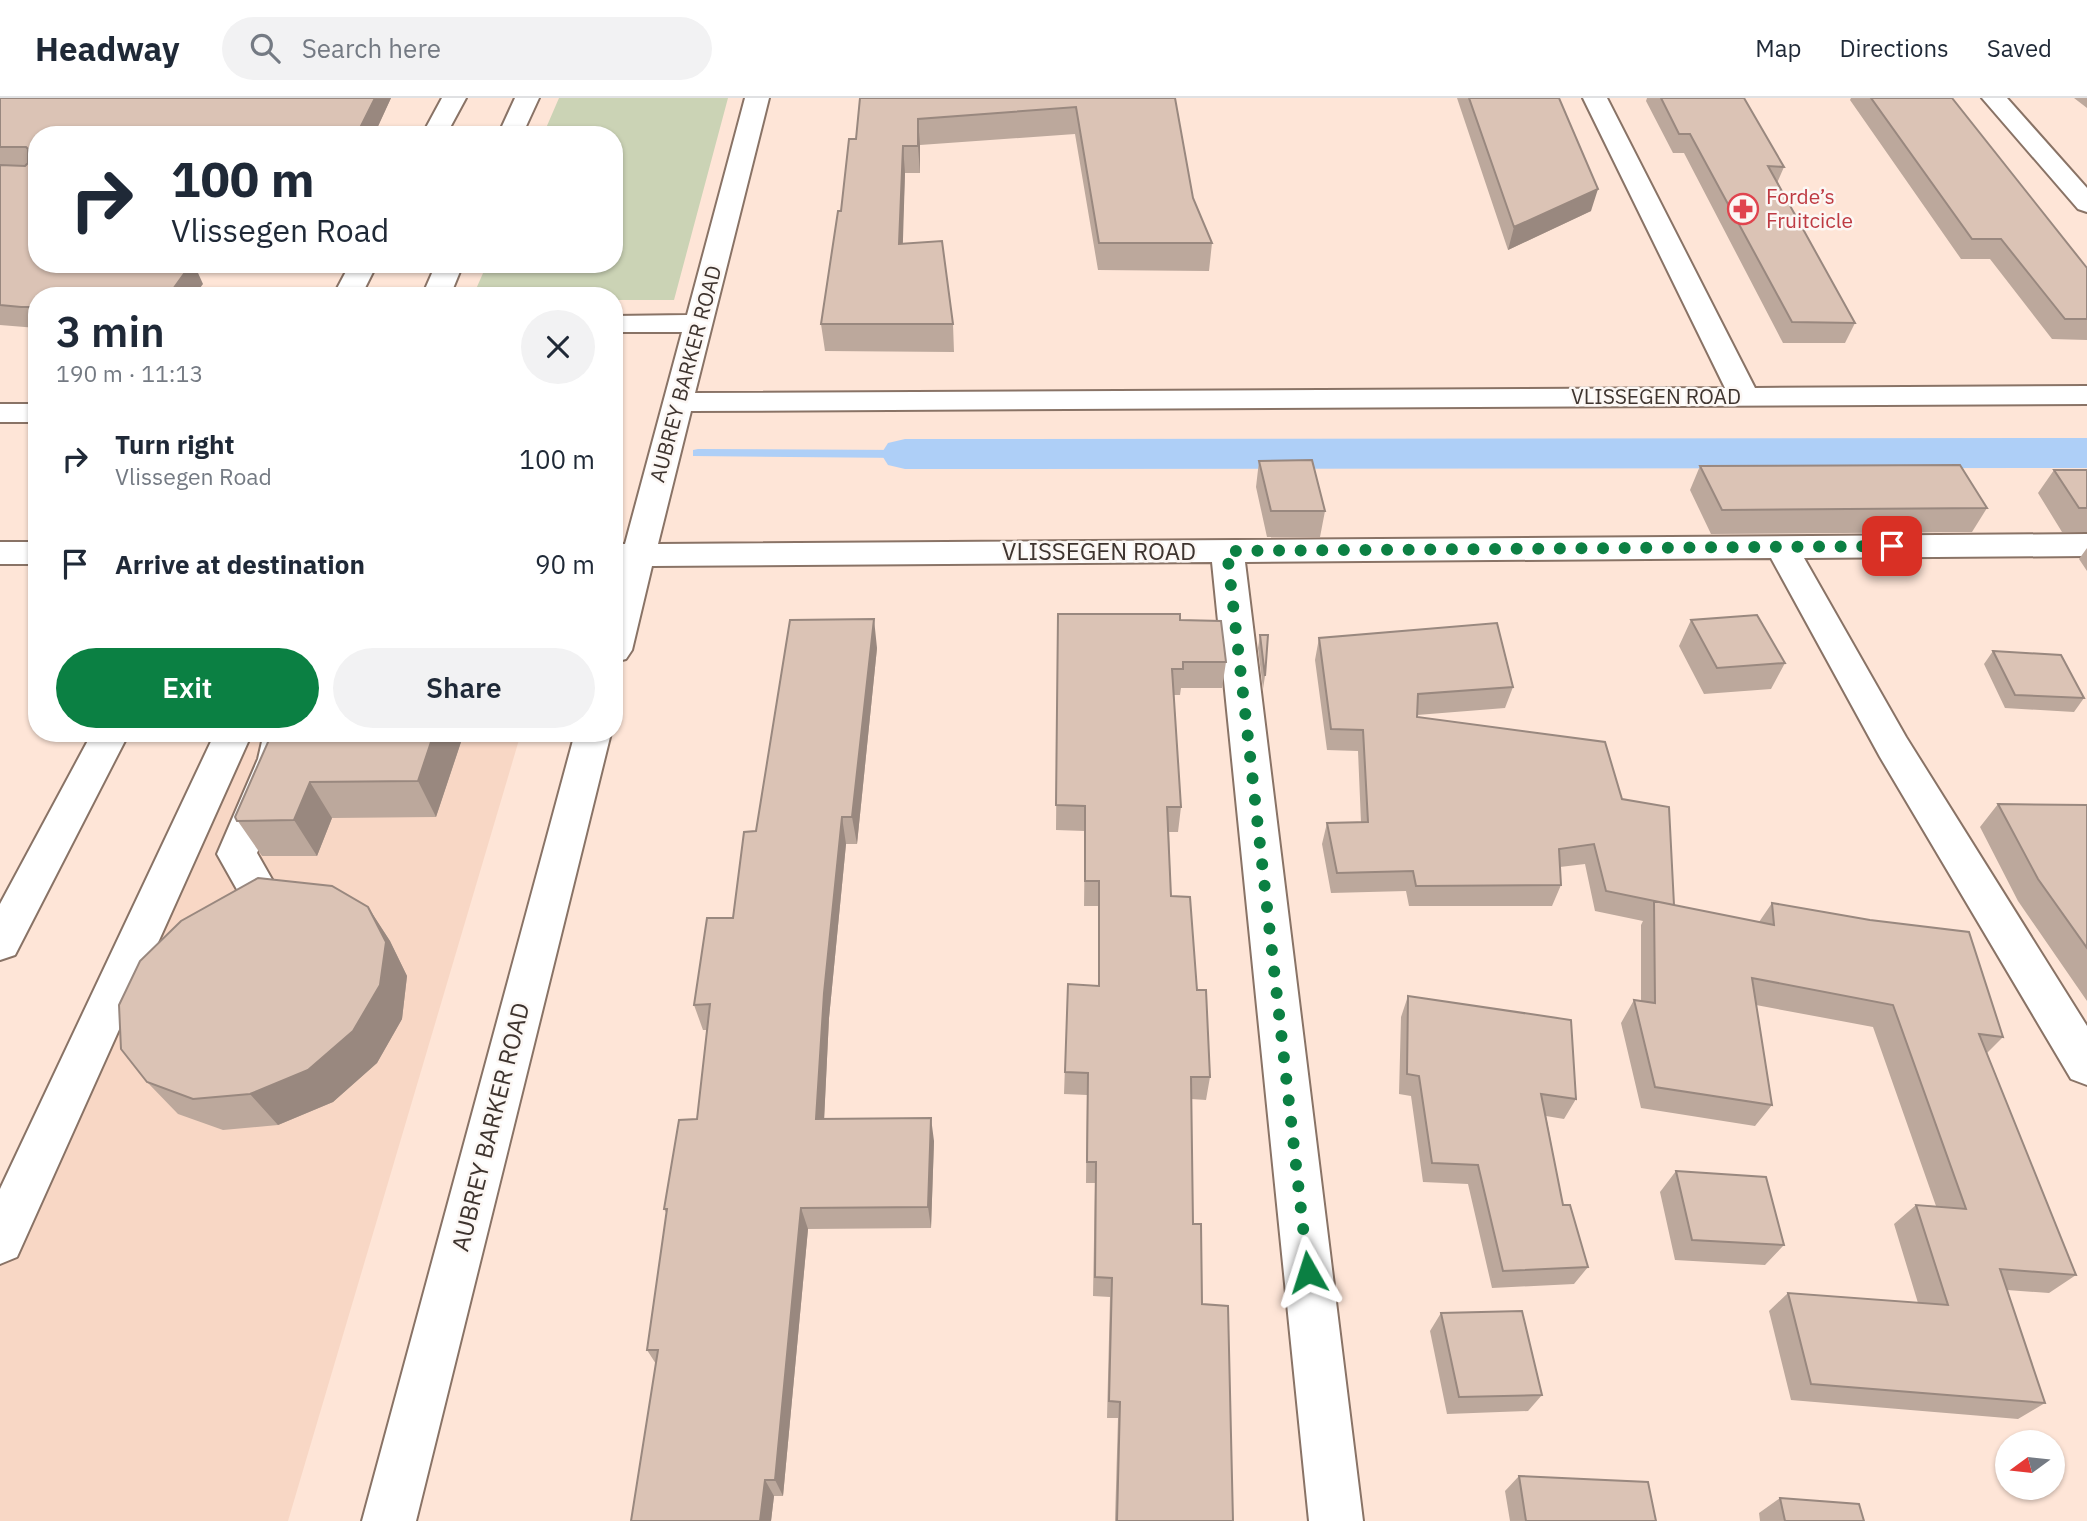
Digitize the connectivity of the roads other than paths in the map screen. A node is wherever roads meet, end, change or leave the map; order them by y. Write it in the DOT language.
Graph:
graph roads {
  1 [pos="453,98"];
  2 [pos="527,98"];
  3 [pos="757,98"];
  4 [pos="1595,98"];
  5 [pos="1994,98"];
  6 [pos="439,126"];
  7 [pos="514,126"];
  8 [pos="2087,204"];
  9 [pos="700,323"];
  10 [pos="623,324"];
  11 [pos="2087,395"];
  12 [pos="1744,396"];
  13 [pos="678,401"];
  14 [pos="0,413"];
  15 [pos="28,414"];
  16 [pos="2087,545"];
  17 [pos="1781,547"];
  18 [pos="1227,551"];
  19 [pos="0,553"];
  20 [pos="28,553"];
  21 [pos="626,555"];
  22 [pos="623,579"];
  23 [pos="106,742"];
  24 [pos="230,742"];
  25 [pos="280,742"];
  26 [pos="591,742"];
  27 [pos="258,890"];
  28 [pos="0,943"];
  29 [pos="2087,1065"];
  30 [pos="0,1241"];
  31 [pos="390,1521"];
  32 [pos="1336,1521"];
  1 -- 6 [label="street"];
  2 -- 7 [label="street"];
  3 -- 9 [label="street, AUBREY BARKER ROAD"];
  4 -- 12 [label="street"];
  5 -- 8 [label="street"];
  9 -- 10 [label="street"];
  9 -- 13 [label="street, AUBREY BARKER ROAD"];
  11 -- 12 [label="street, VLISSEGEN ROAD"];
  12 -- 13 [label="street, VLISSEGEN ROAD"];
  13 -- 21 [label="street, AUBREY BARKER ROAD"];
  14 -- 15 [label="street"];
  16 -- 17 [label="street, VLISSEGEN ROAD"];
  17 -- 18 [label="street, VLISSEGEN ROAD"];
  17 -- 29 [label="street"];
  18 -- 21 [label="street, VLISSEGEN ROAD"];
  18 -- 32 [label="street"];
  19 -- 20 [label="street"];
  21 -- 22 [label="street, AUBREY BARKER ROAD"];
  23 -- 28 [label="street"];
  24 -- 30 [label="street"];
  25 -- 27 [label="street"];
  26 -- 31 [label="street, AUBREY BARKER ROAD"];
}
